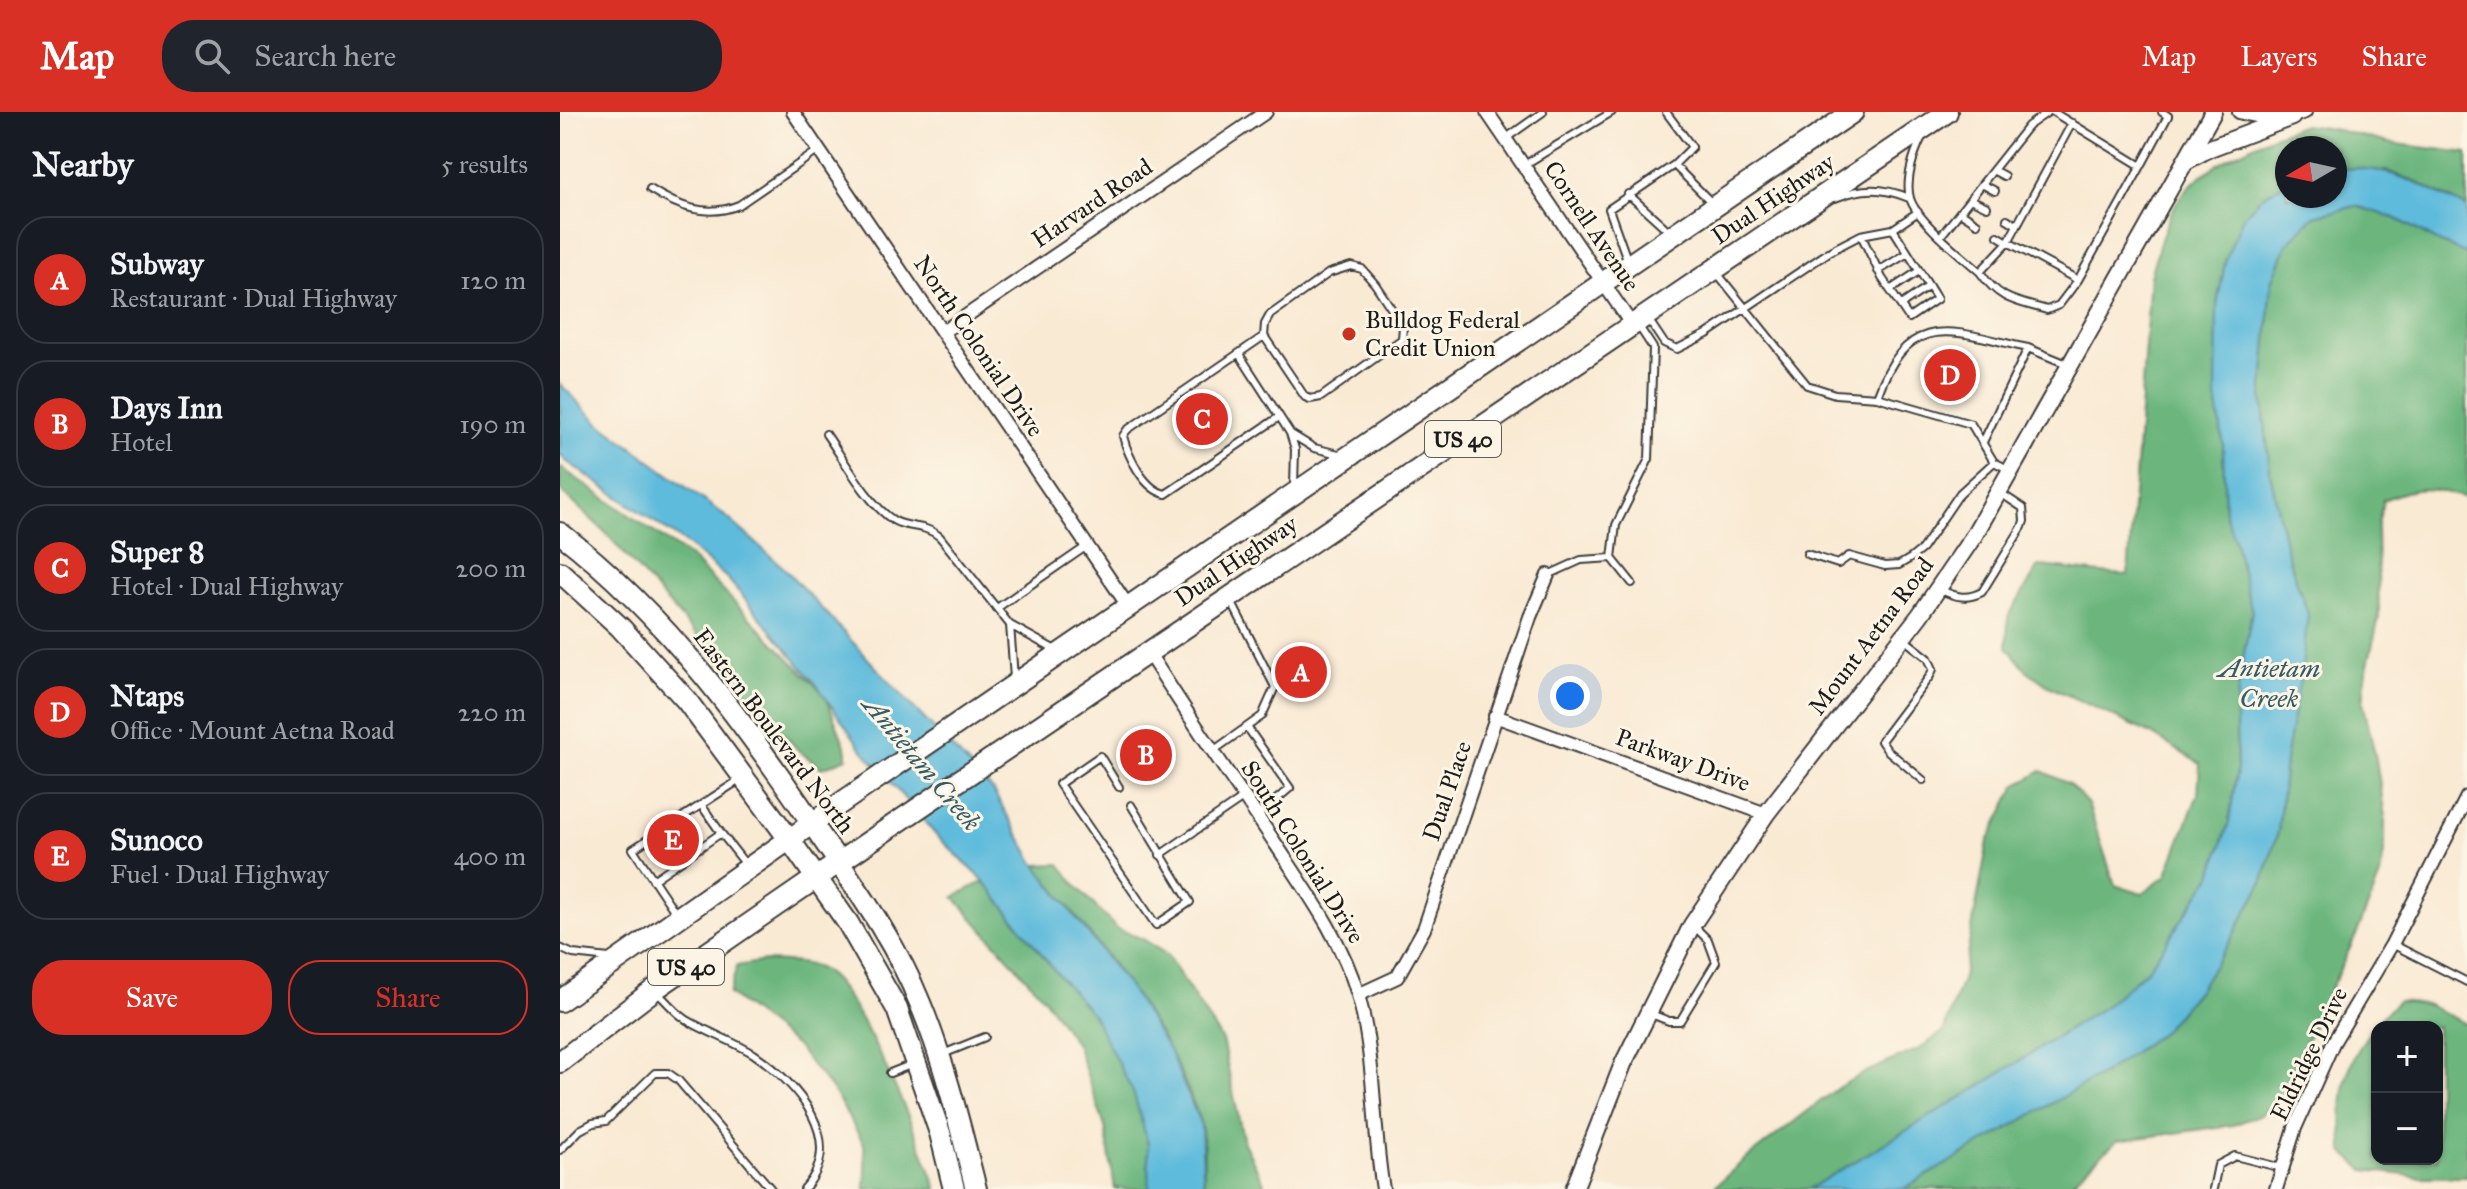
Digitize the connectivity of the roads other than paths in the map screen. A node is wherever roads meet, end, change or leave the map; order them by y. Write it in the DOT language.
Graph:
graph roads {
  1 [pos="793,112"];
  2 [pos="1266,112"];
  3 [pos="1487,112"];
  4 [pos="1543,112"];
  5 [pos="1612,112"];
  6 [pos="1666,112"];
  7 [pos="1853,112"];
  8 [pos="2051,112"];
  9 [pos="2162,112"];
  10 [pos="2213,112"];
  11 [pos="2239,112"];
  12 [pos="2298,114"];
  13 [pos="1938,118"];
  14 [pos="2072,123"];
  15 [pos="1505,139"];
  16 [pos="819,150"];
  17 [pos="2005,154"];
  18 [pos="2014,158"];
  19 [pos="2185,162"];
  20 [pos="1524,165"];
  21 [pos="1674,165"];
  22 [pos="2141,166"];
  23 [pos="2035,169"];
  24 [pos="1993,170"];
  25 [pos="2045,173"];
  26 [pos="2004,176"];
  27 [pos="1982,184"];
  28 [pos="2026,186"];
  29 [pos="650,189"];
  30 [pos="1995,191"];
  31 [pos="2036,191"];
  32 [pos="1628,194"];
  33 [pos="1909,198"];
  34 [pos="1970,199"];
  35 [pos="2017,202"];
  36 [pos="1715,205"];
  37 [pos="1987,207"];
  38 [pos="2027,207"];
  39 [pos="1918,212"];
  40 [pos="1960,212"];
  41 [pos="1795,215"];
  42 [pos="2007,219"];
  43 [pos="1977,223"];
  44 [pos="2017,225"];
  45 [pos="1893,229"];
  46 [pos="1672,234"];
  47 [pos="1861,235"];
  48 [pos="1998,236"];
  49 [pos="1940,237"];
  50 [pos="2008,242"];
  51 [pos="1908,253"];
  52 [pos="1628,263"];
  53 [pos="1715,269"];
  54 [pos="1878,271"];
  55 [pos="1919,271"];
  56 [pos="1980,272"];
  57 [pos="2078,280"];
  58 [pos="1604,281"];
  59 [pos="1929,286"];
  60 [pos="1890,290"];
  61 [pos="1901,305"];
  62 [pos="1746,307"];
  63 [pos="1638,321"];
  64 [pos="944,331"];
  65 [pos="1264,336"];
  66 [pos="2028,348"];
  67 [pos="1239,354"];
  68 [pos="2070,365"];
  69 [pos="1877,397"];
  70 [pos="1279,417"];
  71 [pos="1290,433"];
  72 [pos="826,434"];
  73 [pos="1983,442"];
  74 [pos="1347,456"];
  75 [pos="1994,462"];
  76 [pos="2011,470"];
  77 [pos="1294,492"];
  78 [pos="1999,492"];
  79 [pos="560,533"];
  80 [pos="1087,546"];
  81 [pos="1807,554"];
  82 [pos="1612,558"];
  83 [pos="560,572"];
  84 [pos="1548,575"];
  85 [pos="1632,583"];
  86 [pos="1938,589"];
  87 [pos="1229,597"];
  88 [pos="1128,606"];
  89 [pos="997,608"];
  90 [pos="1010,625"];
  91 [pos="1902,638"];
  92 [pos="1061,652"];
  93 [pos="1148,652"];
  94 [pos="1015,684"];
  95 [pos="1495,716"];
  96 [pos="1247,727"];
  97 [pos="1213,751"];
  98 [pos="744,777"];
  99 [pos="1923,780"];
  100 [pos="1119,787"];
  101 [pos="1245,797"];
  102 [pos="2467,797"];
  103 [pos="1131,805"];
  104 [pos="702,806"];
  105 [pos="1766,814"];
  106 [pos="1257,816"];
  107 [pos="812,823"];
  108 [pos="721,833"];
  109 [pos="699,837"];
  110 [pos="789,839"];
  111 [pos="704,845"];
  112 [pos="676,852"];
  113 [pos="1160,855"];
  114 [pos="681,861"];
  115 [pos="839,862"];
  116 [pos="748,868"];
  117 [pos="816,878"];
  118 [pos="653,880"];
  119 [pos="678,917"];
  120 [pos="1692,925"];
  121 [pos="2392,944"];
  122 [pos="560,948"];
  123 [pos="617,959"];
  124 [pos="2467,982"];
  125 [pos="655,989"];
  126 [pos="1358,995"];
  127 [pos="560,1001"];
  128 [pos="1647,1013"];
  129 [pos="985,1037"];
  130 [pos="940,1055"];
  131 [pos="560,1062"];
  132 [pos="917,1062"];
  133 [pos="890,1073"];
  134 [pos="560,1150"];
  135 [pos="2283,1168"];
  136 [pos="771,1189"];
  137 [pos="804,1189"];
  138 [pos="954,1189"];
  139 [pos="976,1189"];
  140 [pos="1383,1189"];
  141 [pos="1574,1189"];
  142 [pos="2213,1189"];
  143 [pos="2276,1189"];
  1 -- 16 [label="street, North Colonial Drive"];
  2 -- 64 [label="street, Harvard Road"];
  3 -- 15 [label="street, Cornell Avenue"];
  4 -- 15 [label="lane"];
  5 -- 20 [label="lane"];
  6 -- 21 [label="lane"];
  7 -- 36 [label="main road, Dual Highway / US 40"];
  8 -- 14 [label="lane"];
  8 -- 17 [label="lane"];
  9 -- 22 [label="lane"];
  10 -- 19 [label="street, Mount Aetna Road"];
  11 -- 12 [label="street"];
  12 -- 19 [label="street"];
  13 -- 33 [label="lane"];
  13 -- 41 [label="main road, Dual Highway / US 40"];
  14 -- 22 [label="lane"];
  14 -- 25 [label="lane"];
  15 -- 20 [label="street, Cornell Avenue"];
  16 -- 29 [label="lane"];
  16 -- 64 [label="street, North Colonial Drive"];
  17 -- 18 [label="lane"];
  17 -- 24 [label="lane"];
  19 -- 68 [label="street, Mount Aetna Road"];
  20 -- 58 [label="street, Cornell Avenue"];
  21 -- 32 [label="lane"];
  21 -- 36 [label="lane"];
  22 -- 57 [label="lane"];
  23 -- 25 [label="lane"];
  24 -- 26 [label="lane"];
  24 -- 27 [label="lane"];
  25 -- 31 [label="lane"];
  27 -- 30 [label="lane"];
  27 -- 34 [label="lane"];
  28 -- 31 [label="lane"];
  31 -- 38 [label="lane"];
  32 -- 46 [label="lane"];
  32 -- 52 [label="lane"];
  33 -- 39 [label="lane"];
  33 -- 41 [label="lane"];
  34 -- 37 [label="lane"];
  34 -- 40 [label="lane"];
  35 -- 38 [label="lane"];
  36 -- 46 [label="main road, Dual Highway / US 40"];
  38 -- 44 [label="lane"];
  39 -- 45 [label="lane"];
  39 -- 49 [label="lane"];
  40 -- 43 [label="lane"];
  40 -- 49 [label="lane"];
  41 -- 53 [label="main road, Dual Highway / US 40"];
  42 -- 44 [label="lane"];
  44 -- 50 [label="lane"];
  45 -- 47 [label="lane"];
  45 -- 51 [label="lane"];
  46 -- 52 [label="main road, Dual Highway / US 40"];
  47 -- 54 [label="lane"];
  47 -- 62 [label="lane"];
  48 -- 50 [label="lane"];
  49 -- 56 [label="lane"];
  50 -- 56 [label="lane"];
  50 -- 57 [label="lane"];
  51 -- 54 [label="lane"];
  51 -- 55 [label="lane"];
  52 -- 58 [label="main road, Dual Highway / US 40"];
  53 -- 62 [label="lane"];
  53 -- 63 [label="main road, Dual Highway / US 40"];
  54 -- 60 [label="lane"];
  55 -- 59 [label="lane"];
  55 -- 60 [label="lane"];
  56 -- 57 [label="lane"];
  58 -- 63 [label="street, Cornell Avenue"];
  58 -- 74 [label="main road, Dual Highway / US 40"];
  59 -- 61 [label="lane"];
  59 -- 61 [label="lane"];
  60 -- 61 [label="lane"];
  62 -- 63 [label="lane"];
  62 -- 69 [label="lane"];
  63 -- 82 [label="lane"];
  63 -- 87 [label="main road, Dual Highway / US 40"];
  64 -- 80 [label="street, North Colonial Drive"];
  65 -- 65 [label="lane"];
  65 -- 67 [label="lane"];
  66 -- 68 [label="lane"];
  66 -- 69 [label="lane"];
  66 -- 73 [label="lane"];
  67 -- 70 [label="lane"];
  67 -- 70 [label="lane"];
  68 -- 76 [label="street, Mount Aetna Road"];
  69 -- 73 [label="lane"];
  70 -- 71 [label="lane"];
  71 -- 74 [label="lane"];
  71 -- 77 [label="lane"];
  72 -- 89 [label="lane"];
  73 -- 75 [label="lane"];
  74 -- 77 [label="main road, Dual Highway / US 40"];
  75 -- 76 [label="lane"];
  75 -- 81 [label="lane"];
  76 -- 78 [label="street, Mount Aetna Road"];
  77 -- 88 [label="main road, Dual Highway / US 40"];
  78 -- 86 [label="street, Mount Aetna Road"];
  78 -- 86 [label="lane"];
  79 -- 107 [label="main road, Eastern Boulevard North"];
  80 -- 88 [label="street, North Colonial Drive"];
  80 -- 89 [label="lane"];
  82 -- 84 [label="lane"];
  82 -- 85 [label="lane"];
  83 -- 98 [label="main road"];
  84 -- 95 [label="street, Dual Place"];
  86 -- 91 [label="street, Mount Aetna Road"];
  87 -- 93 [label="main road, Dual Highway / US 40"];
  87 -- 96 [label="lane"];
  88 -- 92 [label="main road, Dual Highway / US 40"];
  89 -- 90 [label="lane"];
  90 -- 92 [label="lane"];
  90 -- 94 [label="lane"];
  91 -- 99 [label="lane"];
  91 -- 105 [label="street, Mount Aetna Road"];
  92 -- 94 [label="main road, Dual Highway / US 40"];
  93 -- 97 [label="street, South Colonial Drive"];
  93 -- 115 [label="main road, Dual Highway / US 40"];
  94 -- 107 [label="main road, Dual Highway / US 40"];
  95 -- 105 [label="street, Parkway Drive"];
  95 -- 126 [label="street, Dual Place"];
  96 -- 97 [label="lane"];
  96 -- 106 [label="lane"];
  97 -- 101 [label="street, South Colonial Drive"];
  98 -- 104 [label="lane"];
  98 -- 110 [label="main road"];
  100 -- 113 [label="lane"];
  101 -- 106 [label="street, South Colonial Drive"];
  101 -- 113 [label="lane"];
  102 -- 121 [label="street, Eldridge Drive"];
  103 -- 113 [label="lane"];
  104 -- 108 [label="lane"];
  104 -- 118 [label="lane"];
  105 -- 120 [label="street, Mount Aetna Road"];
  106 -- 126 [label="street, South Colonial Drive"];
  107 -- 110 [label="main road, Dual Highway / US 40"];
  107 -- 115 [label="main road, Eastern Boulevard North"];
  108 -- 111 [label="lane"];
  108 -- 116 [label="lane"];
  109 -- 111 [label="lane"];
  110 -- 116 [label="main road, Dual Highway / US 40"];
  110 -- 117 [label="main road"];
  111 -- 114 [label="lane"];
  112 -- 114 [label="lane"];
  114 -- 118 [label="lane"];
  115 -- 117 [label="main road, Dual Highway / US 40"];
  115 -- 130 [label="main road, Eastern Boulevard North"];
  116 -- 119 [label="main road, Dual Highway / US 40"];
  117 -- 125 [label="main road, Dual Highway / US 40"];
  117 -- 132 [label="main road"];
  118 -- 119 [label="lane"];
  119 -- 123 [label="main road, Dual Highway / US 40"];
  120 -- 128 [label="street, Mount Aetna Road"];
  120 -- 128 [label="lane"];
  121 -- 124 [label="lane"];
  121 -- 135 [label="street, Eldridge Drive"];
  122 -- 123 [label="lane"];
  123 -- 127 [label="main road, Dual Highway / US 40"];
  125 -- 131 [label="main road, Dual Highway / US 40"];
  125 -- 137 [label="lane"];
  126 -- 140 [label="street, South Colonial Drive"];
  128 -- 141 [label="street, Mount Aetna Road"];
  129 -- 130 [label="lane"];
  130 -- 139 [label="main road, Eastern Boulevard North"];
  132 -- 133 [label="lane"];
  132 -- 138 [label="main road"];
  134 -- 136 [label="lane"];
  135 -- 142 [label="lane"];
  135 -- 143 [label="street, Eldridge Drive"];
}
